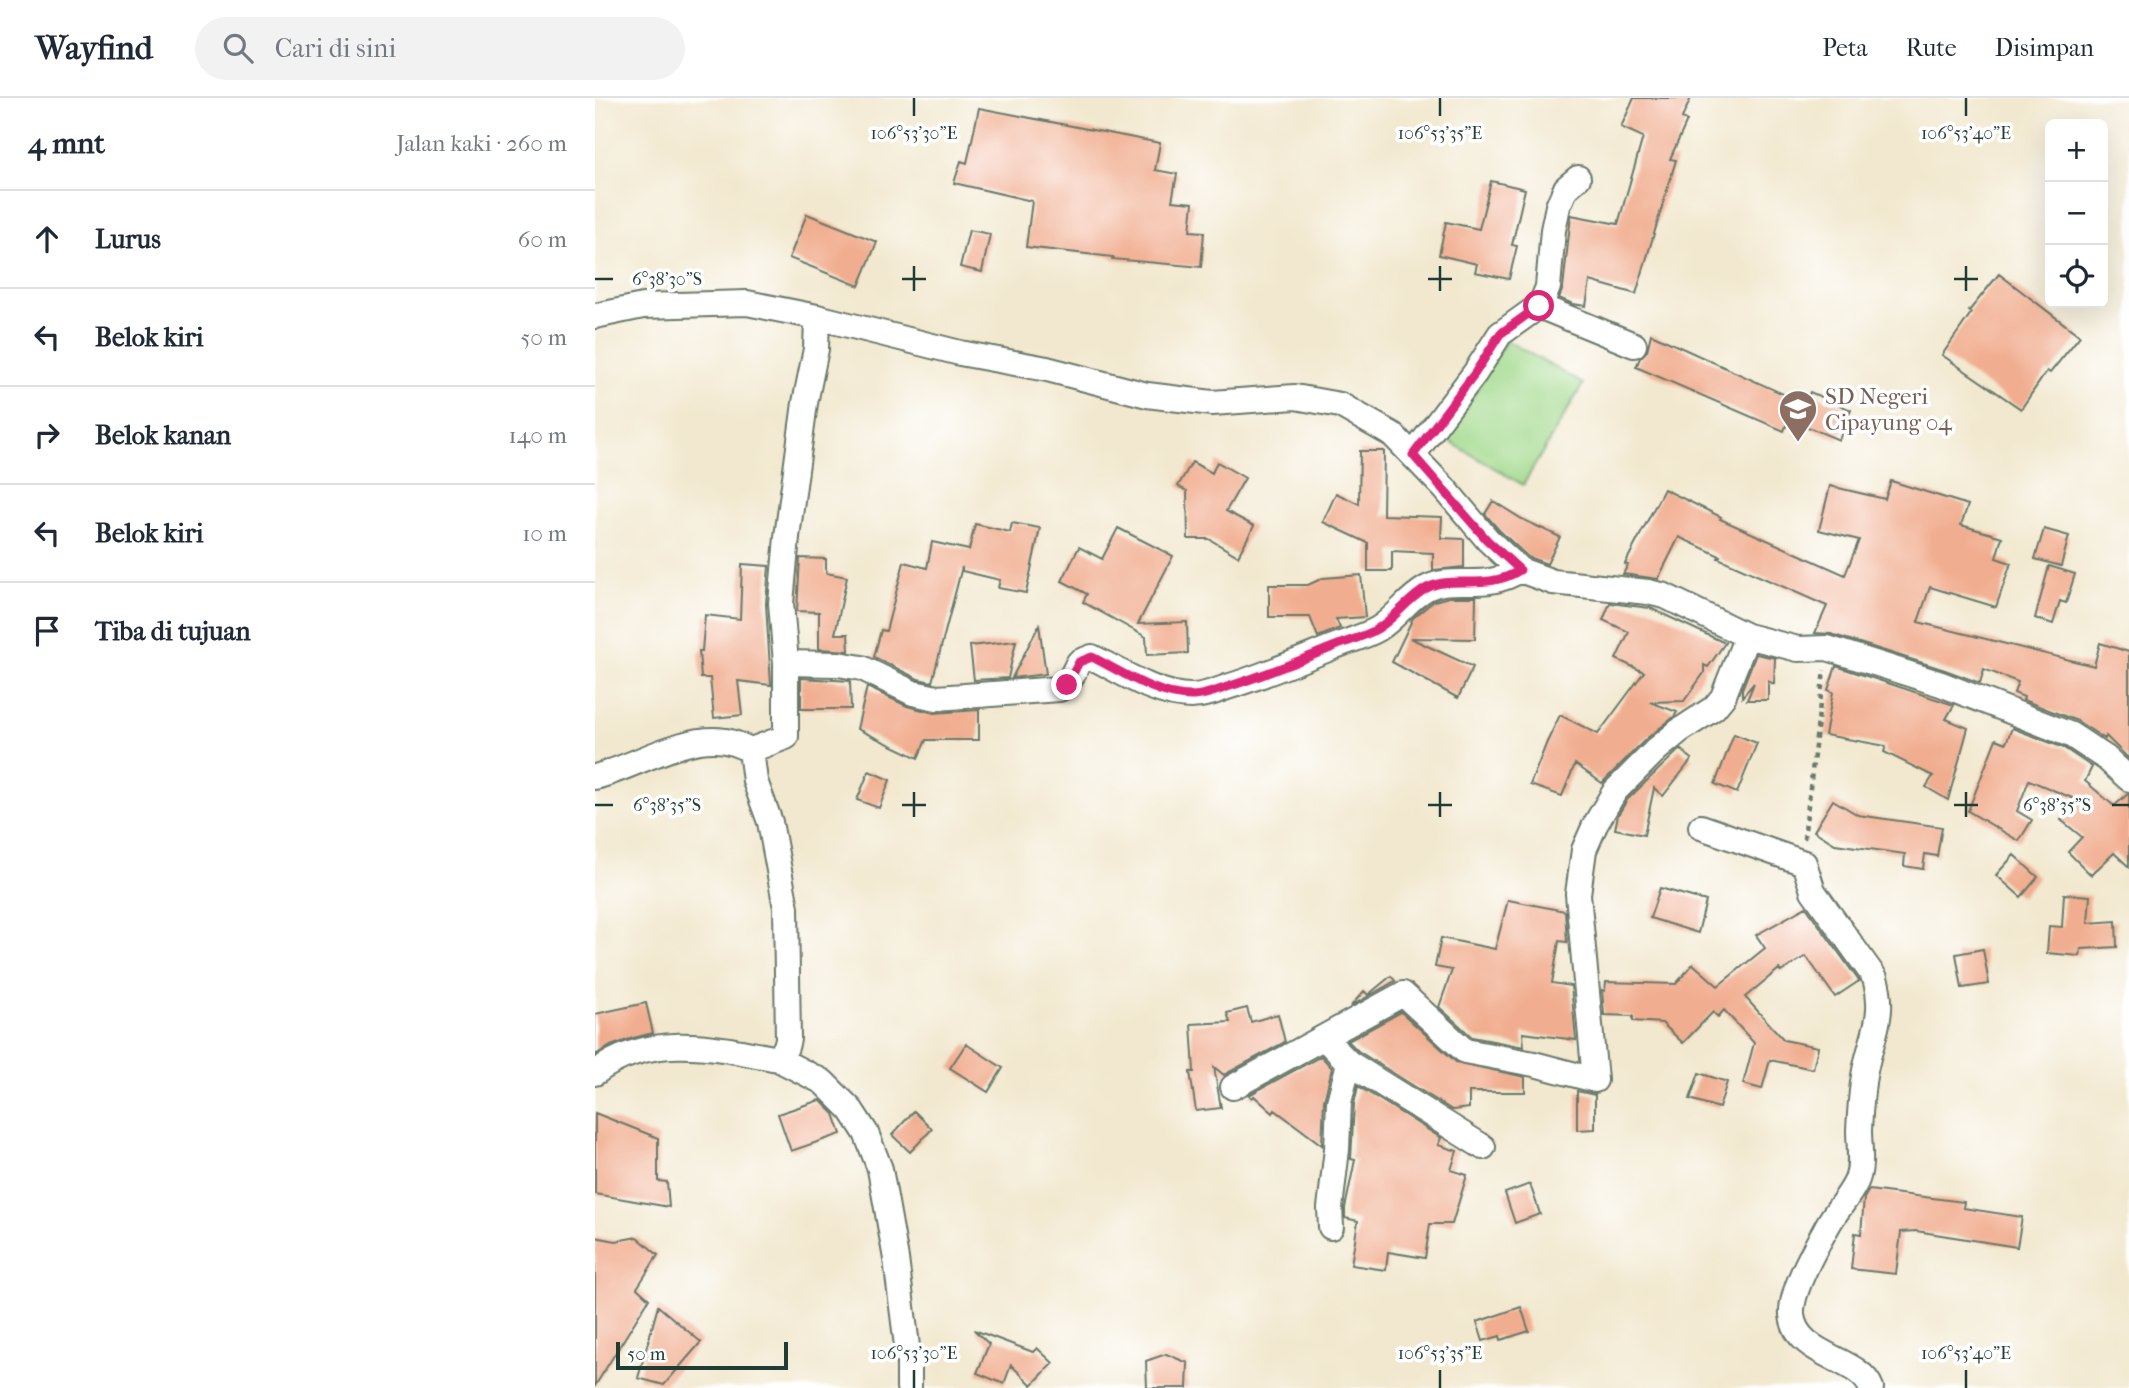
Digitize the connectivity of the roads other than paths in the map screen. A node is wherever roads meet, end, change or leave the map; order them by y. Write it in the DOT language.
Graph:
graph roads {
  1 [pos="1578,178"];
  2 [pos="1539,306"];
  3 [pos="595,316"];
  4 [pos="817,317"];
  5 [pos="1635,345"];
  6 [pos="1413,455"];
  7 [pos="1520,570"];
  8 [pos="1747,636"];
  9 [pos="786,663"];
  10 [pos="751,750"];
  11 [pos="595,777"];
  12 [pos="2129,779"];
  13 [pos="1701,827"];
  14 [pos="1324,1038"];
  15 [pos="778,1059"];
  16 [pos="1349,1063"];
  17 [pos="595,1073"];
  18 [pos="1233,1087"];
  19 [pos="1483,1147"];
  20 [pos="1331,1227"];
  21 [pos="909,1388"];
  22 [pos="1871,1388"];
  1 -- 2 [label="street"];
  2 -- 5 [label="street"];
  2 -- 6 [label="street"];
  3 -- 4 [label="street"];
  4 -- 6 [label="street"];
  4 -- 9 [label="street"];
  6 -- 7 [label="street"];
  7 -- 8 [label="street"];
  7 -- 9 [label="street"];
  8 -- 12 [label="street"];
  8 -- 14 [label="street"];
  9 -- 10 [label="street"];
  10 -- 11 [label="street"];
  10 -- 15 [label="street"];
  13 -- 22 [label="street"];
  14 -- 16 [label="street"];
  14 -- 18 [label="street"];
  15 -- 17 [label="street"];
  15 -- 21 [label="street"];
  16 -- 19 [label="street"];
  16 -- 20 [label="street"];
}
